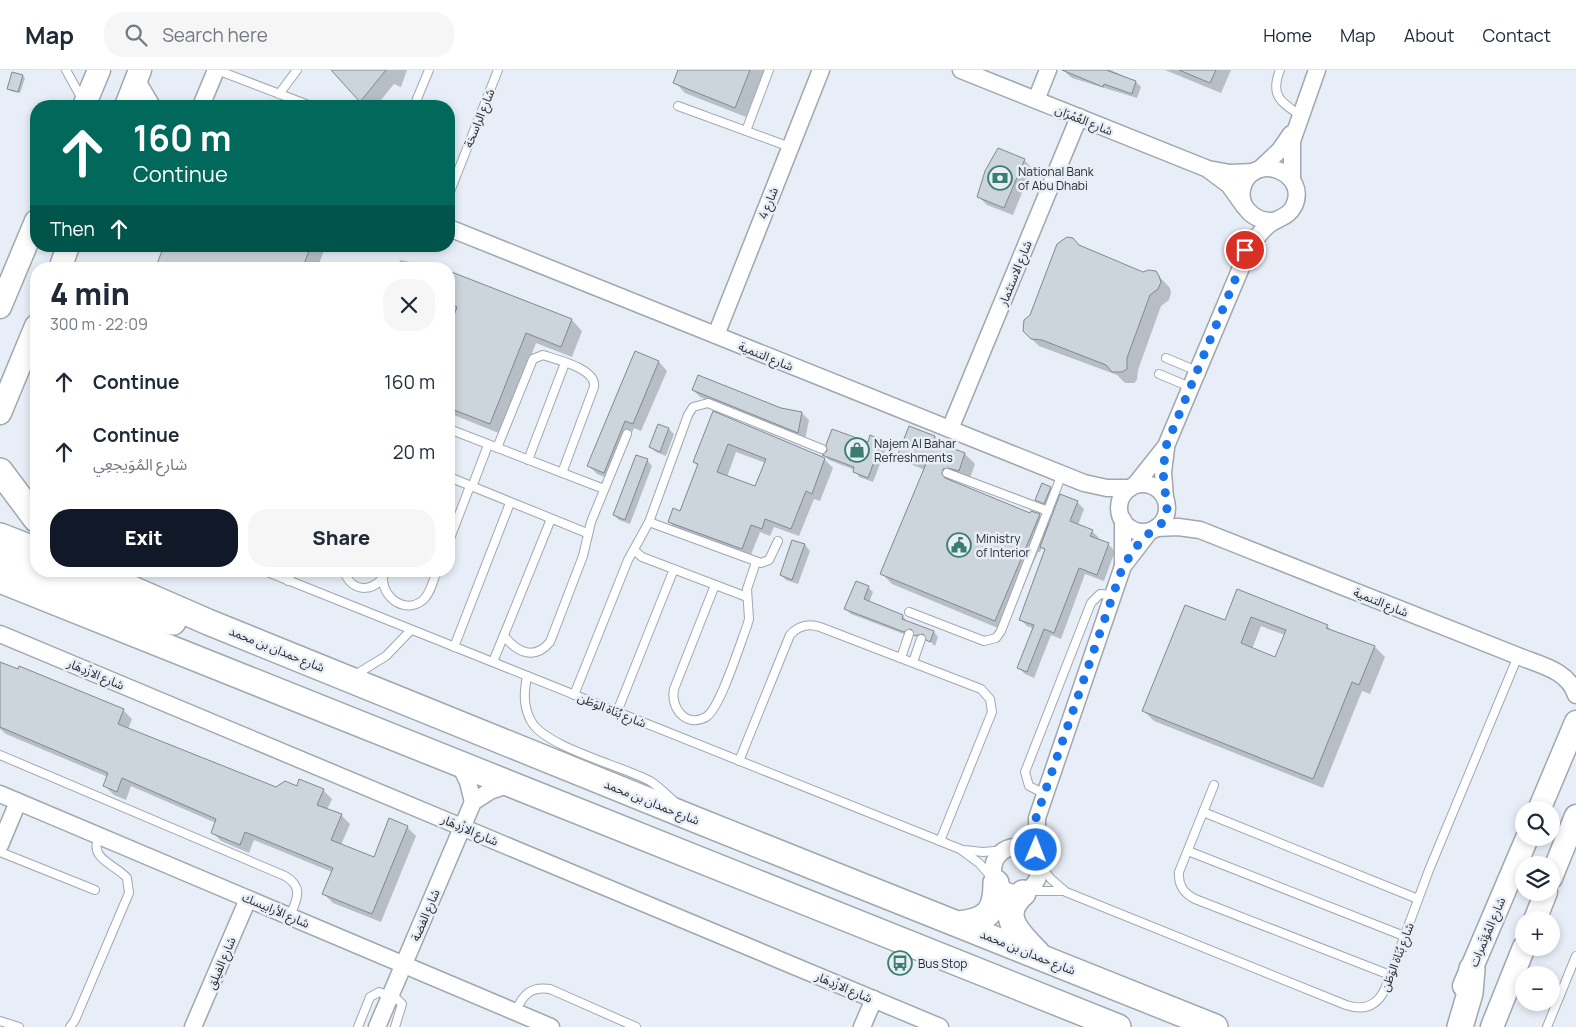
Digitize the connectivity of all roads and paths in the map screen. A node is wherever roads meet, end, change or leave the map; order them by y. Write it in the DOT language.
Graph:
graph roads {
  1 [pos="66,70"];
  2 [pos="217,70"];
  3 [pos="297,70"];
  4 [pos="429,70"];
  5 [pos="498,70"];
  6 [pos="769,70"];
  7 [pos="821,70"];
  8 [pos="961,70"];
  9 [pos="1048,70"];
  10 [pos="1280,70"];
  11 [pos="1317,70"];
  12 [pos="138,74"];
  13 [pos="279,94"];
  14 [pos="90,95"];
  15 [pos="128,100"];
  16 [pos="149,100"];
  17 [pos="204,100"];
  18 [pos="295,100"];
  19 [pos="416,100"];
  20 [pos="1036,100"];
  21 [pos="678,106"];
  22 [pos="1079,117"];
  23 [pos="1298,121"];
  24 [pos="746,131"];
  25 [pos="790,147"];
  26 [pos="1208,169"];
  27 [pos="1257,170"];
  28 [pos="455,179"];
  29 [pos="1292,180"];
  30 [pos="1246,209"];
  31 [pos="1273,221"];
  32 [pos="455,230"];
  33 [pos="30,234"];
  34 [pos="1242,263"];
  35 [pos="0,307"];
  36 [pos="716,335"];
  37 [pos="30,340"];
  38 [pos="1166,358"];
  39 [pos="566,363"];
  40 [pos="1197,371"];
  41 [pos="1159,374"];
  42 [pos="1190,387"];
  43 [pos="0,413"];
  44 [pos="950,429"];
  45 [pos="455,431"];
  46 [pos="627,434"];
  47 [pos="488,445"];
  48 [pos="1166,446"];
  49 [pos="497,448"];
  50 [pos="822,448"];
  51 [pos="528,460"];
  52 [pos="0,471"];
  53 [pos="562,473"];
  54 [pos="947,473"];
  55 [pos="1062,474"];
  56 [pos="455,479"];
  57 [pos="1084,483"];
  58 [pos="471,486"];
  59 [pos="1133,487"];
  60 [pos="604,489"];
  61 [pos="1165,499"];
  62 [pos="510,502"];
  63 [pos="30,511"];
  64 [pos="1048,511"];
  65 [pos="1121,517"];
  66 [pos="551,519"];
  67 [pos="649,522"];
  68 [pos="455,526"];
  69 [pos="1153,529"];
  70 [pos="1200,530"];
  71 [pos="587,533"];
  72 [pos="0,536"];
  73 [pos="778,541"];
  74 [pos="30,548"];
  75 [pos="634,550"];
  76 [pos="0,556"];
  77 [pos="756,562"];
  78 [pos="1123,566"];
  79 [pos="30,568"];
  80 [pos="674,569"];
  81 [pos="52,577"];
  82 [pos="105,577"];
  83 [pos="279,577"];
  84 [pos="290,577"];
  85 [pos="347,577"];
  86 [pos="384,577"];
  87 [pos="435,577"];
  88 [pos="0,580"];
  89 [pos="383,580"];
  90 [pos="288,581"];
  91 [pos="715,585"];
  92 [pos="1113,595"];
  93 [pos="747,597"];
  94 [pos="928,620"];
  95 [pos="208,622"];
  96 [pos="913,623"];
  97 [pos="925,628"];
  98 [pos="411,630"];
  99 [pos="0,634"];
  100 [pos="909,634"];
  101 [pos="504,636"];
  102 [pos="922,638"];
  103 [pos="454,647"];
  104 [pos="1518,656"];
  105 [pos="900,658"];
  106 [pos="493,662"];
  107 [pos="913,662"];
  108 [pos="1568,672"];
  109 [pos="526,676"];
  110 [pos="348,677"];
  111 [pos="574,695"];
  112 [pos="1576,696"];
  113 [pos="617,712"];
  114 [pos="1576,722"];
  115 [pos="0,755"];
  116 [pos="739,761"];
  117 [pos="459,764"];
  118 [pos="510,784"];
  119 [pos="1214,785"];
  120 [pos="0,794"];
  121 [pos="1045,794"];
  122 [pos="1543,801"];
  123 [pos="18,802"];
  124 [pos="473,802"];
  125 [pos="1203,812"];
  126 [pos="1576,816"];
  127 [pos="1036,818"];
  128 [pos="699,821"];
  129 [pos="463,827"];
  130 [pos="98,836"];
  131 [pos="940,841"];
  132 [pos="0,845"];
  133 [pos="1524,846"];
  134 [pos="960,849"];
  135 [pos="1007,849"];
  136 [pos="1188,851"];
  137 [pos="0,852"];
  138 [pos="1560,856"];
  139 [pos="1037,862"];
  140 [pos="995,882"];
  141 [pos="95,890"];
  142 [pos="1025,892"];
  143 [pos="1066,892"];
  144 [pos="248,899"];
  145 [pos="1418,899"];
  146 [pos="290,916"];
  147 [pos="960,924"];
  148 [pos="1404,936"];
  149 [pos="1040,956"];
  150 [pos="1520,956"];
  151 [pos="1576,956"];
  152 [pos="404,965"];
  153 [pos="1472,969"];
  154 [pos="1390,976"];
  155 [pos="391,996"];
  156 [pos="874,999"];
  157 [pos="515,1012"];
  158 [pos="0,1021"];
  159 [pos="1097,1023"];
  160 [pos="19,1027"];
  161 [pos="70,1027"];
  162 [pos="193,1027"];
  163 [pos="358,1027"];
  164 [pos="377,1027"];
  165 [pos="395,1027"];
  166 [pos="551,1027"];
  167 [pos="636,1027"];
  168 [pos="862,1027"];
  169 [pos="940,1027"];
  170 [pos="1118,1027"];
  171 [pos="1216,1027"];
  172 [pos="1449,1027"];
  173 [pos="1460,1027"];
  174 [pos="1492,1027"];
  175 [pos="1547,1027"];
  1 -- 14 [label="lane"];
  2 -- 13 [label="lane"];
  2 -- 17 [label="street"];
  3 -- 13 [label="lane"];
  4 -- 19 [label="lane"];
  5 -- 28 [label="lane, شارع الراسخة"];
  6 -- 24 [label="lane"];
  7 -- 25 [label="street, شارع 4"];
  8 -- 20 [label="street, شارع العُمْرَان"];
  9 -- 20 [label="street"];
  10 -- 23 [label="lane"];
  11 -- 23 [label="street"];
  12 -- 15 [label="street"];
  12 -- 16 [label="street"];
  13 -- 18 [label="lane"];
  20 -- 22 [label="street, شارع العُمْرَان"];
  21 -- 24 [label="lane"];
  22 -- 26 [label="street, شارع العُمْرَان"];
  22 -- 44 [label="street, شارع الاستثمار"];
  23 -- 27 [label="street"];
  23 -- 29 [label="street"];
  24 -- 25 [label="lane"];
  25 -- 36 [label="street, شارع 4"];
  26 -- 27 [label="street, شارع العُمْرَان"];
  26 -- 30 [label="street, شارع العُمْرَان"];
  27 -- 29 [label="street"];
  27 -- 30 [label="street"];
  29 -- 31 [label="street"];
  30 -- 31 [label="street"];
  30 -- 34 [label="street"];
  31 -- 34 [label="street"];
  32 -- 36 [label="street, شارع التنمية"];
  33 -- 35 [label="street"];
  34 -- 40 [label="street"];
  36 -- 44 [label="street, شارع التنمية"];
  37 -- 43 [label="street"];
  38 -- 40 [label="lane"];
  39 -- 49 [label="lane"];
  39 -- 51 [label="lane"];
  39 -- 53 [label="lane"];
  40 -- 42 [label="street"];
  41 -- 42 [label="lane"];
  42 -- 48 [label="street"];
  44 -- 55 [label="street, شارع التنمية"];
  45 -- 47 [label="lane"];
  46 -- 60 [label="lane"];
  47 -- 49 [label="lane"];
  47 -- 58 [label="lane"];
  48 -- 59 [label="street"];
  48 -- 61 [label="street"];
  49 -- 51 [label="lane"];
  50 -- 67 [label="lane"];
  51 -- 53 [label="lane"];
  52 -- 63 [label="main road"];
  53 -- 60 [label="lane"];
  54 -- 64 [label="lane"];
  55 -- 57 [label="street, شارع التنمية"];
  55 -- 64 [label="lane"];
  56 -- 58 [label="lane"];
  57 -- 59 [label="street, شارع التنمية"];
  57 -- 65 [label="street, شارع التنمية"];
  58 -- 62 [label="lane"];
  58 -- 68 [label="lane"];
  59 -- 61 [label="street"];
  59 -- 65 [label="street"];
  60 -- 71 [label="lane"];
  61 -- 69 [label="street"];
  61 -- 70 [label="street, شارع التنمية"];
  62 -- 66 [label="lane"];
  62 -- 103 [label="lane"];
  64 -- 94 [label="lane"];
  65 -- 69 [label="street"];
  65 -- 78 [label="street"];
  66 -- 71 [label="lane"];
  66 -- 101 [label="lane"];
  67 -- 75 [label="lane"];
  67 -- 77 [label="lane"];
  69 -- 70 [label="street, شارع التنمية"];
  69 -- 78 [label="street"];
  70 -- 104 [label="street, شارع التنمية"];
  71 -- 101 [label="lane"];
  72 -- 74 [label="main road"];
  73 -- 77 [label="lane"];
  75 -- 80 [label="lane"];
  75 -- 111 [label="lane"];
  76 -- 79 [label="main road"];
  77 -- 93 [label="lane"];
  78 -- 92 [label="street"];
  80 -- 91 [label="lane"];
  80 -- 113 [label="lane"];
  81 -- 95 [label="main road"];
  82 -- 95 [label="main road, شارع حمدان بن محمد"];
  83 -- 90 [label="lane, شارع بُنَاة الوَطَن"];
  84 -- 90 [label="lane"];
  85 -- 89 [label="lane"];
  86 -- 89 [label="lane"];
  87 -- 89 [label="lane"];
  88 -- 117 [label="main road"];
  90 -- 98 [label="lane, شارع بُنَاة الوَطَن"];
  91 -- 93 [label="lane"];
  91 -- 93 [label="lane"];
  92 -- 121 [label="street"];
  92 -- 121 [label="lane"];
  94 -- 96 [label="lane"];
  94 -- 97 [label="lane"];
  95 -- 110 [label="main road, شارع حمدان بن محمد"];
  98 -- 103 [label="lane, شارع بُنَاة الوَطَن"];
  98 -- 110 [label="lane"];
  99 -- 129 [label="street, شارع الازْدِهَار"];
  100 -- 105 [label="lane"];
  101 -- 106 [label="lane"];
  102 -- 107 [label="lane"];
  103 -- 106 [label="lane, شارع بُنَاة الوَطَن"];
  104 -- 108 [label="street, شارع التنمية"];
  104 -- 145 [label="lane, شارع بُنَاة الوَطَن"];
  105 -- 107 [label="lane"];
  105 -- 116 [label="lane"];
  106 -- 109 [label="lane, شارع بُنَاة الوَطَن"];
  107 -- 131 [label="lane"];
  108 -- 112 [label="street, شارع التنمية"];
  109 -- 111 [label="lane, شارع بُنَاة الوَطَن"];
  109 -- 128 [label="lane"];
  110 -- 128 [label="main road, شارع حمدان بن محمد"];
  111 -- 113 [label="lane, شارع بُنَاة الوَطَن"];
  113 -- 116 [label="lane, شارع بُنَاة الوَطَن"];
  114 -- 122 [label="street"];
  115 -- 146 [label="lane"];
  116 -- 131 [label="lane, شارع بُنَاة الوَطَن"];
  117 -- 118 [label="main road"];
  117 -- 124 [label="street"];
  118 -- 124 [label="street"];
  118 -- 159 [label="main road"];
  119 -- 125 [label="lane"];
  120 -- 123 [label="street, شارع الأرابيسك"];
  121 -- 127 [label="street"];
  123 -- 130 [label="street, شارع الأرابيسك"];
  123 -- 132 [label="street"];
  124 -- 129 [label="street, شارع الفضة"];
  125 -- 136 [label="lane"];
  125 -- 145 [label="lane"];
  126 -- 138 [label="street"];
  127 -- 135 [label="street"];
  127 -- 139 [label="street"];
  128 -- 147 [label="main road, شارع حمدان بن محمد"];
  129 -- 152 [label="street, شارع الفضة"];
  129 -- 156 [label="street, شارع الازْدِهَار"];
  130 -- 144 [label="street, شارع الأرابيسك"];
  130 -- 161 [label="lane"];
  131 -- 134 [label="lane, شارع بُنَاة الوَطَن"];
  133 -- 153 [label="street, شارع المُؤتَمرات"];
  134 -- 135 [label="lane, شارع بُنَاة الوَطَن"];
  134 -- 140 [label="lane, شارع بُنَاة الوَطَن"];
  135 -- 139 [label="street"];
  135 -- 140 [label="street"];
  136 -- 148 [label="lane"];
  136 -- 154 [label="lane"];
  137 -- 141 [label="lane"];
  139 -- 142 [label="street"];
  139 -- 143 [label="lane, شارع بُنَاة الوَطَن"];
  140 -- 142 [label="street"];
  140 -- 147 [label="main road"];
  142 -- 143 [label="lane, شارع بُنَاة الوَطَن"];
  142 -- 149 [label="main road"];
  143 -- 154 [label="lane, شارع بُنَاة الوَطَن"];
  144 -- 146 [label="street, شارع الأرابيسك"];
  144 -- 162 [label="street, شارع الفيلق"];
  145 -- 148 [label="lane, شارع بُنَاة الوَطَن"];
  146 -- 152 [label="street, شارع الأرابيسك"];
  147 -- 149 [label="main road, شارع حمدان بن محمد"];
  148 -- 154 [label="lane, شارع بُنَاة الوَطَن"];
  149 -- 171 [label="main road, شارع حمدان بن محمد"];
  150 -- 174 [label="street"];
  151 -- 175 [label="lane"];
  152 -- 155 [label="street, شارع الفضة"];
  152 -- 157 [label="street, شارع الأرابيسك"];
  153 -- 172 [label="street, شارع المُؤتَمرات"];
  153 -- 173 [label="main road"];
  155 -- 163 [label="lane"];
  155 -- 164 [label="street, شارع الفضة"];
  155 -- 165 [label="lane"];
  156 -- 168 [label="street"];
  156 -- 169 [label="street, شارع الازْدِهَار"];
  157 -- 166 [label="street, شارع الأرابيسك"];
  157 -- 167 [label="lane"];
  158 -- 160 [label="lane"];
  159 -- 170 [label="main road"];
}
